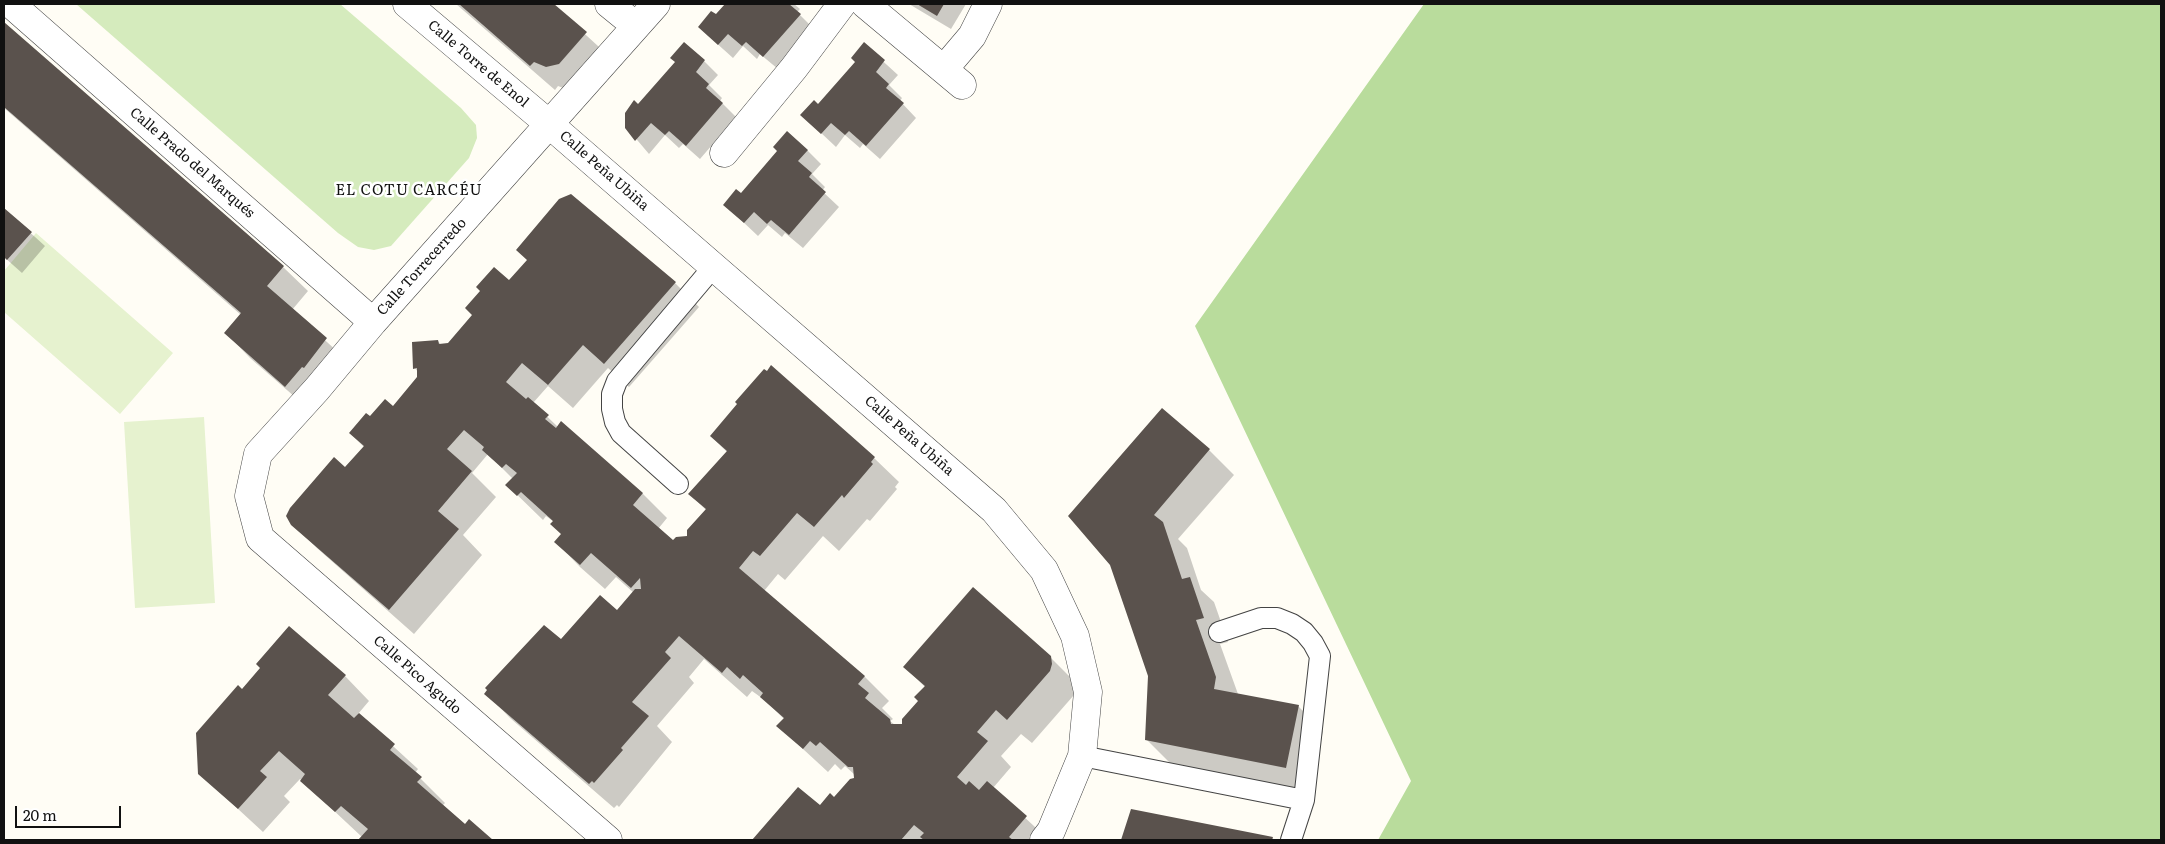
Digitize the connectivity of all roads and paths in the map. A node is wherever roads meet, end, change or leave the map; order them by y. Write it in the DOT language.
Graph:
graph roads {
  1 [pos="11,4"];
  2 [pos="407,4"];
  3 [pos="609,4"];
  4 [pos="656,4"];
  5 [pos="842,4"];
  6 [pos="865,4"];
  7 [pos="988,4"];
  8 [pos="636,26"];
  9 [pos="549,124"];
  10 [pos="724,152"];
  11 [pos="714,266"];
  12 [pos="373,322"];
  13 [pos="678,484"];
  14 [pos="249,496"];
  15 [pos="1219,632"];
  16 [pos="1082,756"];
  17 [pos="1304,800"];
  18 [pos="608,840"];
  19 [pos="1044,840"];
  20 [pos="1291,840"];
  1 -- 12 [label="street, Calle Prado del Marqués"];
  2 -- 9 [label="street, Calle Torre de Enol"];
  3 -- 8 [label="street"];
  4 -- 8 [label="street, Calle Torrecerredo"];
  5 -- 10 [label="street"];
  6 -- 7 [label="street"];
  8 -- 9 [label="street, Calle Torrecerredo"];
  9 -- 11 [label="street, Calle Peña Ubiña"];
  9 -- 12 [label="street, Calle Torrecerredo"];
  11 -- 13 [label="lane"];
  11 -- 16 [label="street, Calle Peña Ubiña"];
  12 -- 14 [label="street, Calle Torrecerredo"];
  14 -- 18 [label="street, Calle Pico Agudo"];
  15 -- 17 [label="lane"];
  16 -- 17 [label="lane"];
  16 -- 19 [label="street, Calle Peña Ubiña"];
  17 -- 20 [label="lane"];
}
